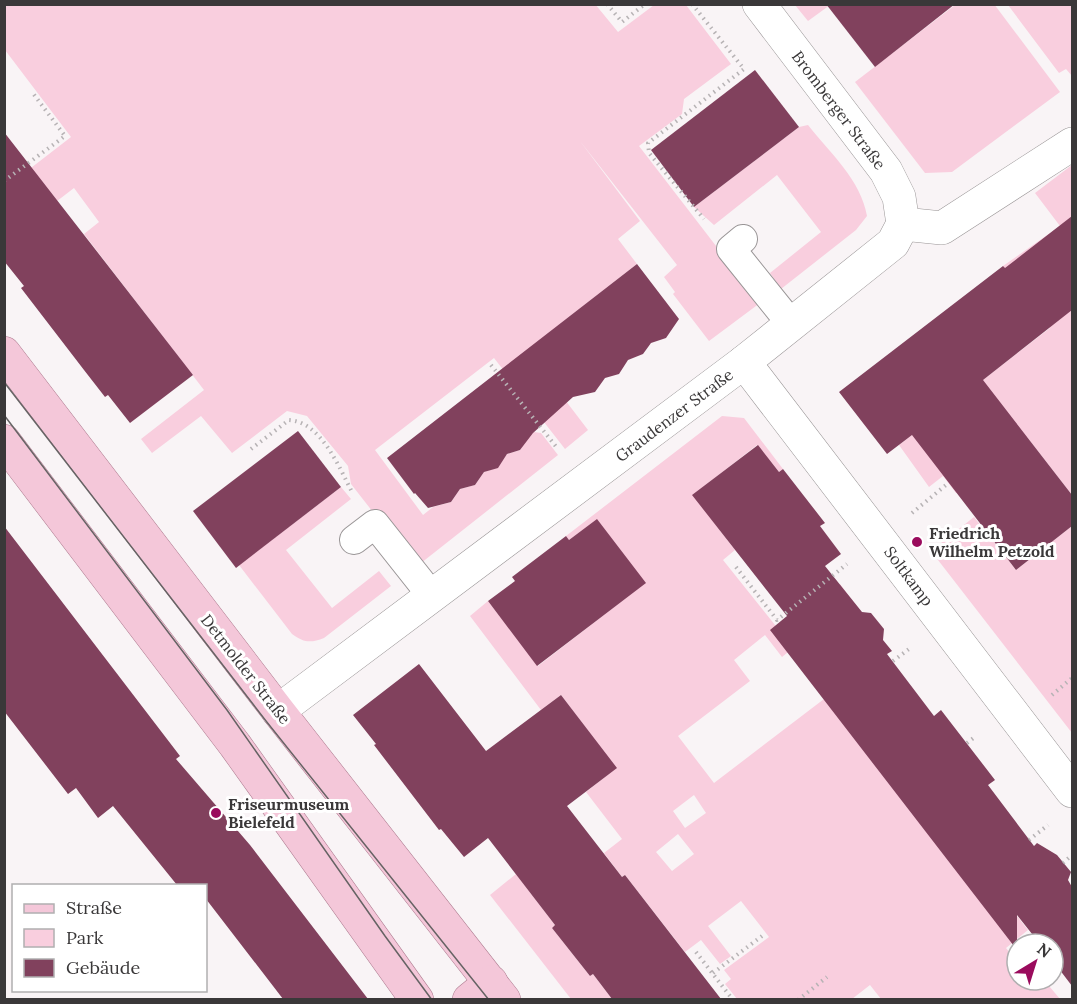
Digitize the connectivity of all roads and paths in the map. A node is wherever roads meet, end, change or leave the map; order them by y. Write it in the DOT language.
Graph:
graph roads {
  1 [pos="607,4"];
  2 [pos="645,4"];
  3 [pos="692,4"];
  4 [pos="759,4"];
  5 [pos="32,92"];
  6 [pos="1072,144"];
  7 [pos="4,181"];
  8 [pos="903,224"];
  9 [pos="737,244"];
  10 [pos="792,325"];
  11 [pos="4,353"];
  12 [pos="744,362"];
  13 [pos="491,365"];
  14 [pos="4,441"];
  15 [pos="251,449"];
  16 [pos="585,482"];
  17 [pos="364,532"];
  18 [pos="880,538"];
  19 [pos="736,567"];
  20 [pos="432,596"];
  21 [pos="278,711"];
  22 [pos="1072,791"];
  23 [pos="1072,855"];
  24 [pos="1063,863"];
  25 [pos="762,936"];
  26 [pos="696,952"];
  27 [pos="713,973"];
  28 [pos="827,977"];
  29 [pos="488,994"];
  30 [pos="417,999"];
  31 [pos="733,999"];
  32 [pos="798,999"];
  1 -- 2 [label="path"];
  3 -- 9 [label="path"];
  4 -- 8 [label="street, Bromberger Straße"];
  5 -- 7 [label="path"];
  6 -- 8 [label="street"];
  8 -- 10 [label="street, Graudenzer Straße"];
  9 -- 10 [label="lane"];
  10 -- 12 [label="street, Graudenzer Straße"];
  11 -- 21 [label="main road, Detmolder Straße"];
  12 -- 16 [label="street, Graudenzer Straße"];
  12 -- 18 [label="street, Soltkamp"];
  13 -- 16 [label="path"];
  14 -- 30 [label="main road"];
  15 -- 17 [label="path"];
  16 -- 20 [label="street, Graudenzer Straße"];
  17 -- 20 [label="lane"];
  18 -- 19 [label="path"];
  18 -- 22 [label="street, Soltkamp"];
  20 -- 21 [label="street, Graudenzer Straße"];
  21 -- 29 [label="main road, Detmolder Straße"];
  23 -- 24 [label="path"];
  25 -- 27 [label="path"];
  26 -- 27 [label="path"];
  27 -- 31 [label="path"];
  28 -- 32 [label="path"];
}
